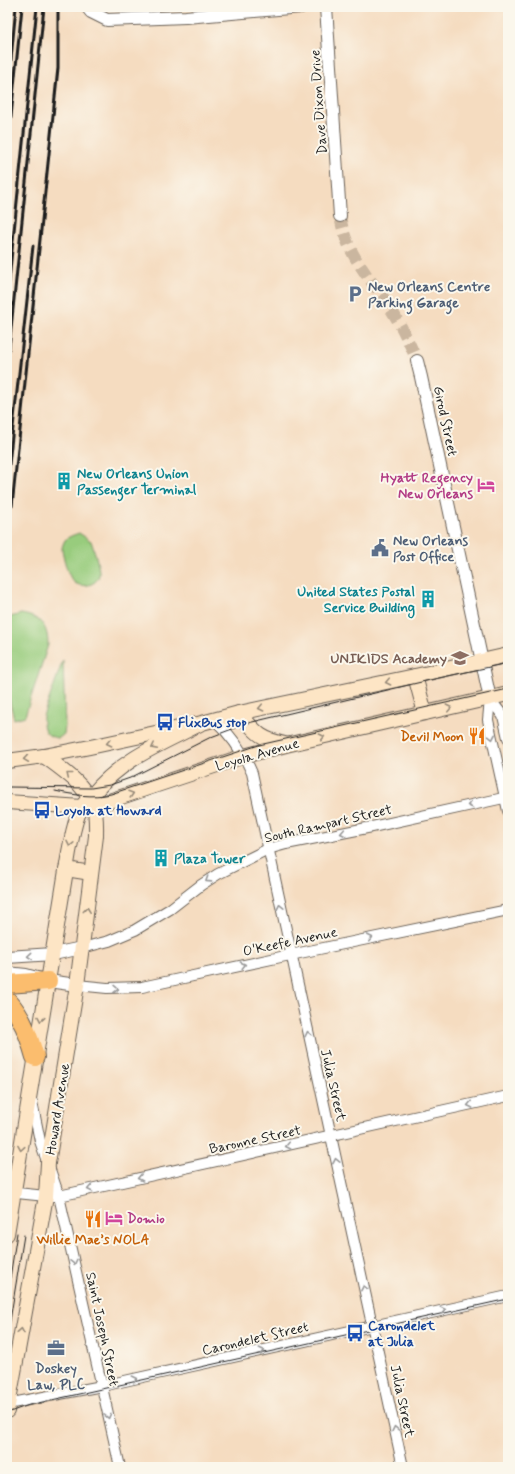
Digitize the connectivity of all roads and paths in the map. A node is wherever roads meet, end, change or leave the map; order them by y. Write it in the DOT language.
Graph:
graph roads {
  1 [pos="87,7"];
  2 [pos="302,7"];
  3 [pos="326,7"];
  4 [pos="340,216"];
  5 [pos="417,361"];
  6 [pos="508,655"];
  7 [pos="482,661"];
  8 [pos="415,676"];
  9 [pos="508,694"];
  10 [pos="490,699"];
  11 [pos="239,713"];
  12 [pos="425,714"];
  13 [pos="208,721"];
  14 [pos="508,738"];
  15 [pos="286,745"];
  16 [pos="44,756"];
  17 [pos="244,756"];
  18 [pos="7,761"];
  19 [pos="507,797"];
  20 [pos="7,802"];
  21 [pos="88,804"];
  22 [pos="508,811"];
  23 [pos="268,849"];
  24 [pos="66,869"];
  25 [pos="91,873"];
  26 [pos="508,910"];
  27 [pos="82,948"];
  28 [pos="53,954"];
  29 [pos="290,955"];
  30 [pos="7,957"];
  31 [pos="7,973"];
  32 [pos="48,981"];
  33 [pos="7,984"];
  34 [pos="77,985"];
  35 [pos="7,1000"];
  36 [pos="35,1057"];
  37 [pos="30,1088"];
  38 [pos="508,1096"];
  39 [pos="331,1136"];
  40 [pos="48,1163"];
  41 [pos="11,1192"];
  42 [pos="52,1196"];
  43 [pos="7,1234"];
  44 [pos="508,1296"];
  45 [pos="373,1326"];
  46 [pos="102,1386"];
  47 [pos="7,1407"];
  48 [pos="120,1467"];
  49 [pos="403,1467"];
  1 -- 2 [label="street"];
  3 -- 4 [label="street, Dave Dixon Drive"];
  5 -- 7 [label="street, Girod Street"];
  6 -- 7 [label="main road"];
  7 -- 8 [label="main road"];
  7 -- 10 [label="street, Girod Street"];
  8 -- 11 [label="main road, one-way"];
  8 -- 12 [label="main road"];
  9 -- 10 [label="main road, Loyola Avenue"];
  12 -- 10 [label="main road, Loyola Avenue, one-way"];
  10 -- 14 [label="street, Girod Street"];
  10 -- 19 [label="street, Girod Street, one-way"];
  11 -- 13 [label="main road"];
  11 -- 15 [label="main road"];
  15 -- 12 [label="main road, Loyola Avenue, one-way"];
  13 -- 16 [label="main road, one-way"];
  13 -- 17 [label="street, Julia Street"];
  13 -- 21 [label="main road, one-way"];
  15 -- 17 [label="main road, Loyola Avenue"];
  16 -- 18 [label="main road, one-way"];
  21 -- 16 [label="main road, one-way"];
  21 -- 17 [label="main road, Loyola Avenue, one-way"];
  17 -- 23 [label="street, Julia Street"];
  19 -- 22 [label="street, Girod Street"];
  19 -- 23 [label="street, South Rampart Street, one-way"];
  20 -- 21 [label="main road, Loyola Avenue"];
  21 -- 24 [label="main road, one-way"];
  21 -- 25 [label="main road, Howard Avenue"];
  23 -- 27 [label="street, South Rampart Street, one-way"];
  29 -- 23 [label="street, Julia Street, one-way"];
  24 -- 25 [label="main road"];
  24 -- 28 [label="main road"];
  27 -- 25 [label="main road, Howard Avenue, one-way"];
  29 -- 26 [label="street, O'Keefe Avenue, one-way"];
  27 -- 28 [label="street"];
  27 -- 34 [label="main road, Howard Avenue"];
  28 -- 30 [label="street, one-way"];
  28 -- 32 [label="main road"];
  34 -- 29 [label="street, O'Keefe Avenue, one-way"];
  39 -- 29 [label="street, Julia Street, one-way"];
  31 -- 32 [label="street"];
  32 -- 33 [label="highway"];
  32 -- 34 [label="street"];
  32 -- 36 [label="main road, one-way"];
  34 -- 40 [label="main road, Howard Avenue"];
  35 -- 36 [label="highway"];
  36 -- 37 [label="main road"];
  37 -- 40 [label="street"];
  37 -- 41 [label="main road, one-way"];
  38 -- 39 [label="street, Baronne Street, one-way"];
  39 -- 42 [label="street, Baronne Street, one-way"];
  45 -- 39 [label="street, Julia Street, one-way"];
  40 -- 42 [label="main road, Howard Avenue"];
  41 -- 42 [label="street, Baronne Street"];
  41 -- 43 [label="main road"];
  42 -- 46 [label="street, Saint Joseph Street, one-way"];
  47 -- 42 [label="main road, Howard Avenue, one-way"];
  45 -- 44 [label="street, Carondelet Street, one-way"];
  46 -- 45 [label="street, Carondelet Street, one-way"];
  49 -- 45 [label="street, Julia Street, one-way"];
  46 -- 47 [label="street, Carondelet Street"];
  46 -- 48 [label="street, Saint Joseph Street, one-way"];
}
